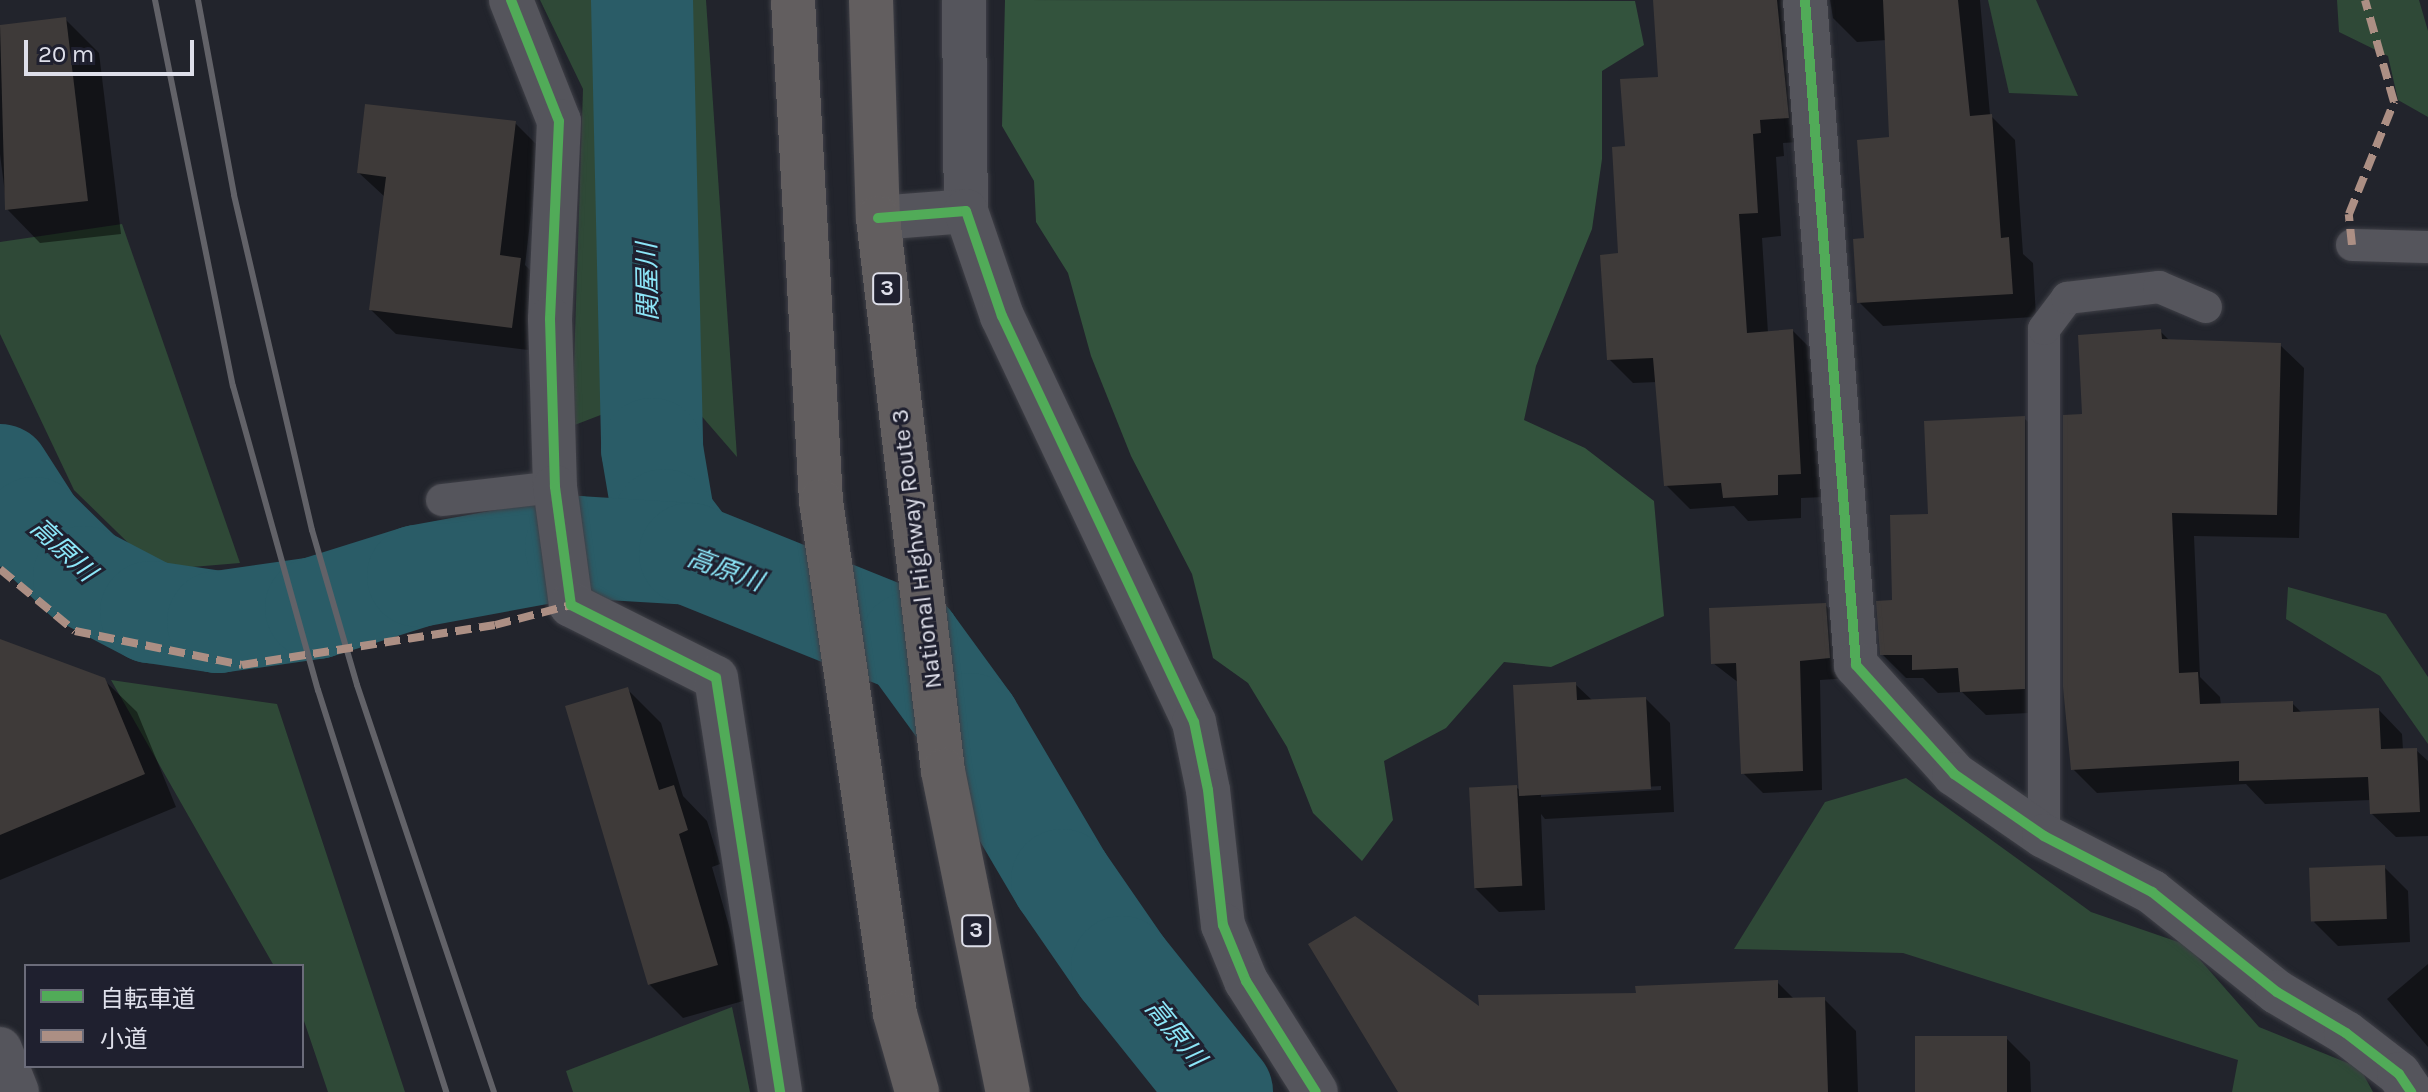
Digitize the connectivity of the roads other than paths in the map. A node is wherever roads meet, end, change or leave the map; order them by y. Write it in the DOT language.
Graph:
graph roads {
  1 [pos="511,0"];
  2 [pos="793,0"];
  3 [pos="871,0"];
  4 [pos="964,0"];
  5 [pos="1805,0"];
  6 [pos="966,211"];
  7 [pos="878,218"];
  8 [pos="2352,245"];
  9 [pos="2428,247"];
  10 [pos="2206,307"];
  11 [pos="555,487"];
  12 [pos="442,500"];
  13 [pos="2044,836"];
  14 [pos="0,1049"];
  15 [pos="17,1092"];
  16 [pos="780,1092"];
  17 [pos="917,1092"];
  18 [pos="1008,1092"];
  19 [pos="1316,1092"];
  20 [pos="2411,1092"];
  1 -- 11 [label="street"];
  2 -- 17 [label="highway"];
  3 -- 7 [label="highway, National Highway Route 3 / 3"];
  4 -- 6 [label="street"];
  5 -- 13 [label="street"];
  6 -- 7 [label="street"];
  6 -- 19 [label="street"];
  7 -- 18 [label="highway, National Highway Route 3 / 3"];
  8 -- 9 [label="lane"];
  10 -- 13 [label="lane"];
  11 -- 12 [label="lane"];
  11 -- 16 [label="street"];
  13 -- 20 [label="street"];
  14 -- 15 [label="street"];
}
